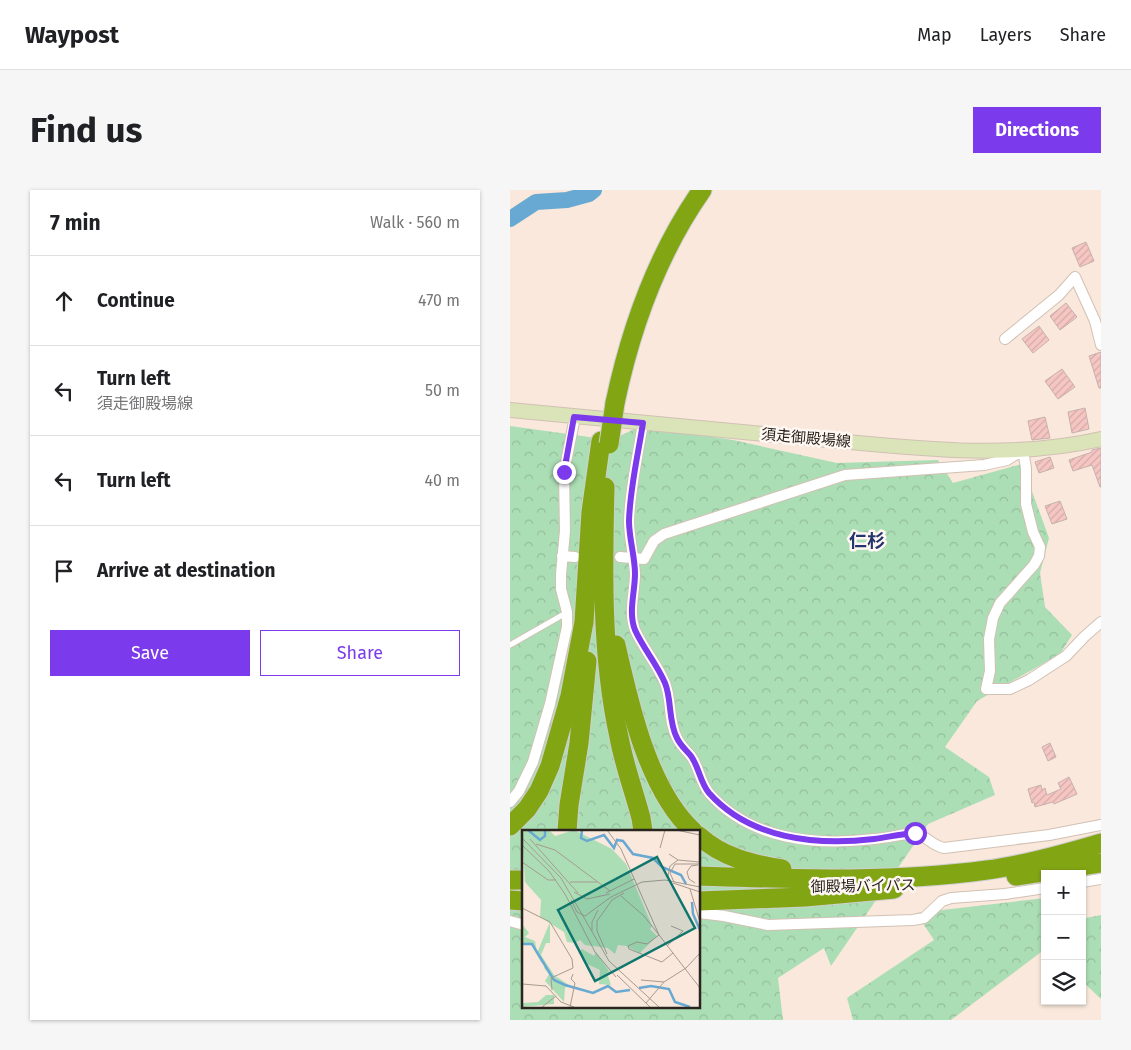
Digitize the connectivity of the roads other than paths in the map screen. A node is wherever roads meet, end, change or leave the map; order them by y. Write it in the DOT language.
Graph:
graph roads {
  1 [pos="696,192"];
  2 [pos="1005,340"];
  3 [pos="1101,345"];
  4 [pos="510,410"];
  5 [pos="574,417"];
  6 [pos="643,423"];
  7 [pos="1101,439"];
  8 [pos="605,443"];
  9 [pos="1023,450"];
  10 [pos="595,485"];
  11 [pos="562,556"];
  12 [pos="575,557"];
  13 [pos="620,557"];
  14 [pos="634,558"];
  15 [pos="604,568"];
  16 [pos="566,612"];
  17 [pos="1101,622"];
  18 [pos="510,645"];
  19 [pos="510,802"];
  20 [pos="1101,825"];
  21 [pos="510,826"];
  22 [pos="567,830"];
  23 [pos="643,830"];
  24 [pos="692,830"];
  25 [pos="700,837"];
  26 [pos="1101,843"];
  27 [pos="1101,862"];
  28 [pos="1021,870"];
  29 [pos="700,876"];
  30 [pos="1101,879"];
  31 [pos="940,880"];
  32 [pos="1086,881"];
  33 [pos="700,884"];
  34 [pos="1041,889"];
  35 [pos="700,901"];
  36 [pos="700,913"];
  1 -- 8 [label="highway"];
  2 -- 3 [label="street"];
  4 -- 5 [label="main road, 須走御殿場線"];
  5 -- 6 [label="main road, 須走御殿場線"];
  5 -- 11 [label="street"];
  6 -- 9 [label="main road, 須走御殿場線"];
  6 -- 14 [label="street"];
  7 -- 9 [label="main road, 須走御殿場線"];
  8 -- 10 [label="highway"];
  8 -- 15 [label="highway"];
  9 -- 14 [label="street"];
  9 -- 17 [label="street"];
  10 -- 21 [label="highway"];
  10 -- 22 [label="highway"];
  11 -- 12 [label="street"];
  11 -- 16 [label="street"];
  13 -- 14 [label="street"];
  14 -- 20 [label="street"];
  15 -- 23 [label="highway"];
  15 -- 24 [label="highway"];
  16 -- 18 [label="lane"];
  16 -- 19 [label="street"];
  25 -- 31 [label="highway"];
  26 -- 28 [label="highway"];
  27 -- 28 [label="highway"];
  28 -- 31 [label="highway, 御殿場バイパス"];
  29 -- 31 [label="highway, 御殿場バイパス"];
  30 -- 32 [label="street"];
  31 -- 33 [label="highway, 御殿場バイパス"];
  31 -- 35 [label="highway"];
  34 -- 36 [label="street"];
}
